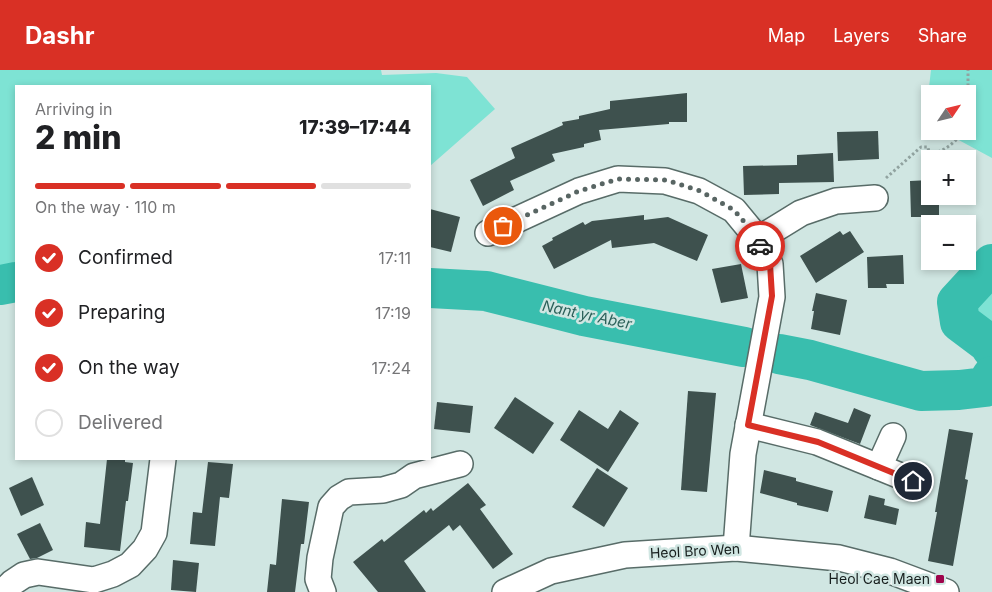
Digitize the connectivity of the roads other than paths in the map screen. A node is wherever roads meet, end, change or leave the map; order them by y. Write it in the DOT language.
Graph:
graph roads {
  1 [pos="875,198"];
  2 [pos="488,233"];
  3 [pos="757,240"];
  4 [pos="748,425"];
  5 [pos="893,436"];
  6 [pos="163,460"];
  7 [pos="460,464"];
  8 [pos="879,467"];
  9 [pos="913,481"];
  10 [pos="736,548"];
  11 [pos="5,581"];
  12 [pos="323,592"];
  13 [pos="504,592"];
  14 [pos="946,592"];
  1 -- 3 [label="street"];
  2 -- 3 [label="street"];
  3 -- 4 [label="street"];
  4 -- 8 [label="street"];
  4 -- 10 [label="street"];
  5 -- 8 [label="street"];
  6 -- 11 [label="street"];
  7 -- 12 [label="street"];
  8 -- 9 [label="street"];
  10 -- 13 [label="street, Heol Bro Wen"];
  10 -- 14 [label="street, Heol Bro Wen"];
}
